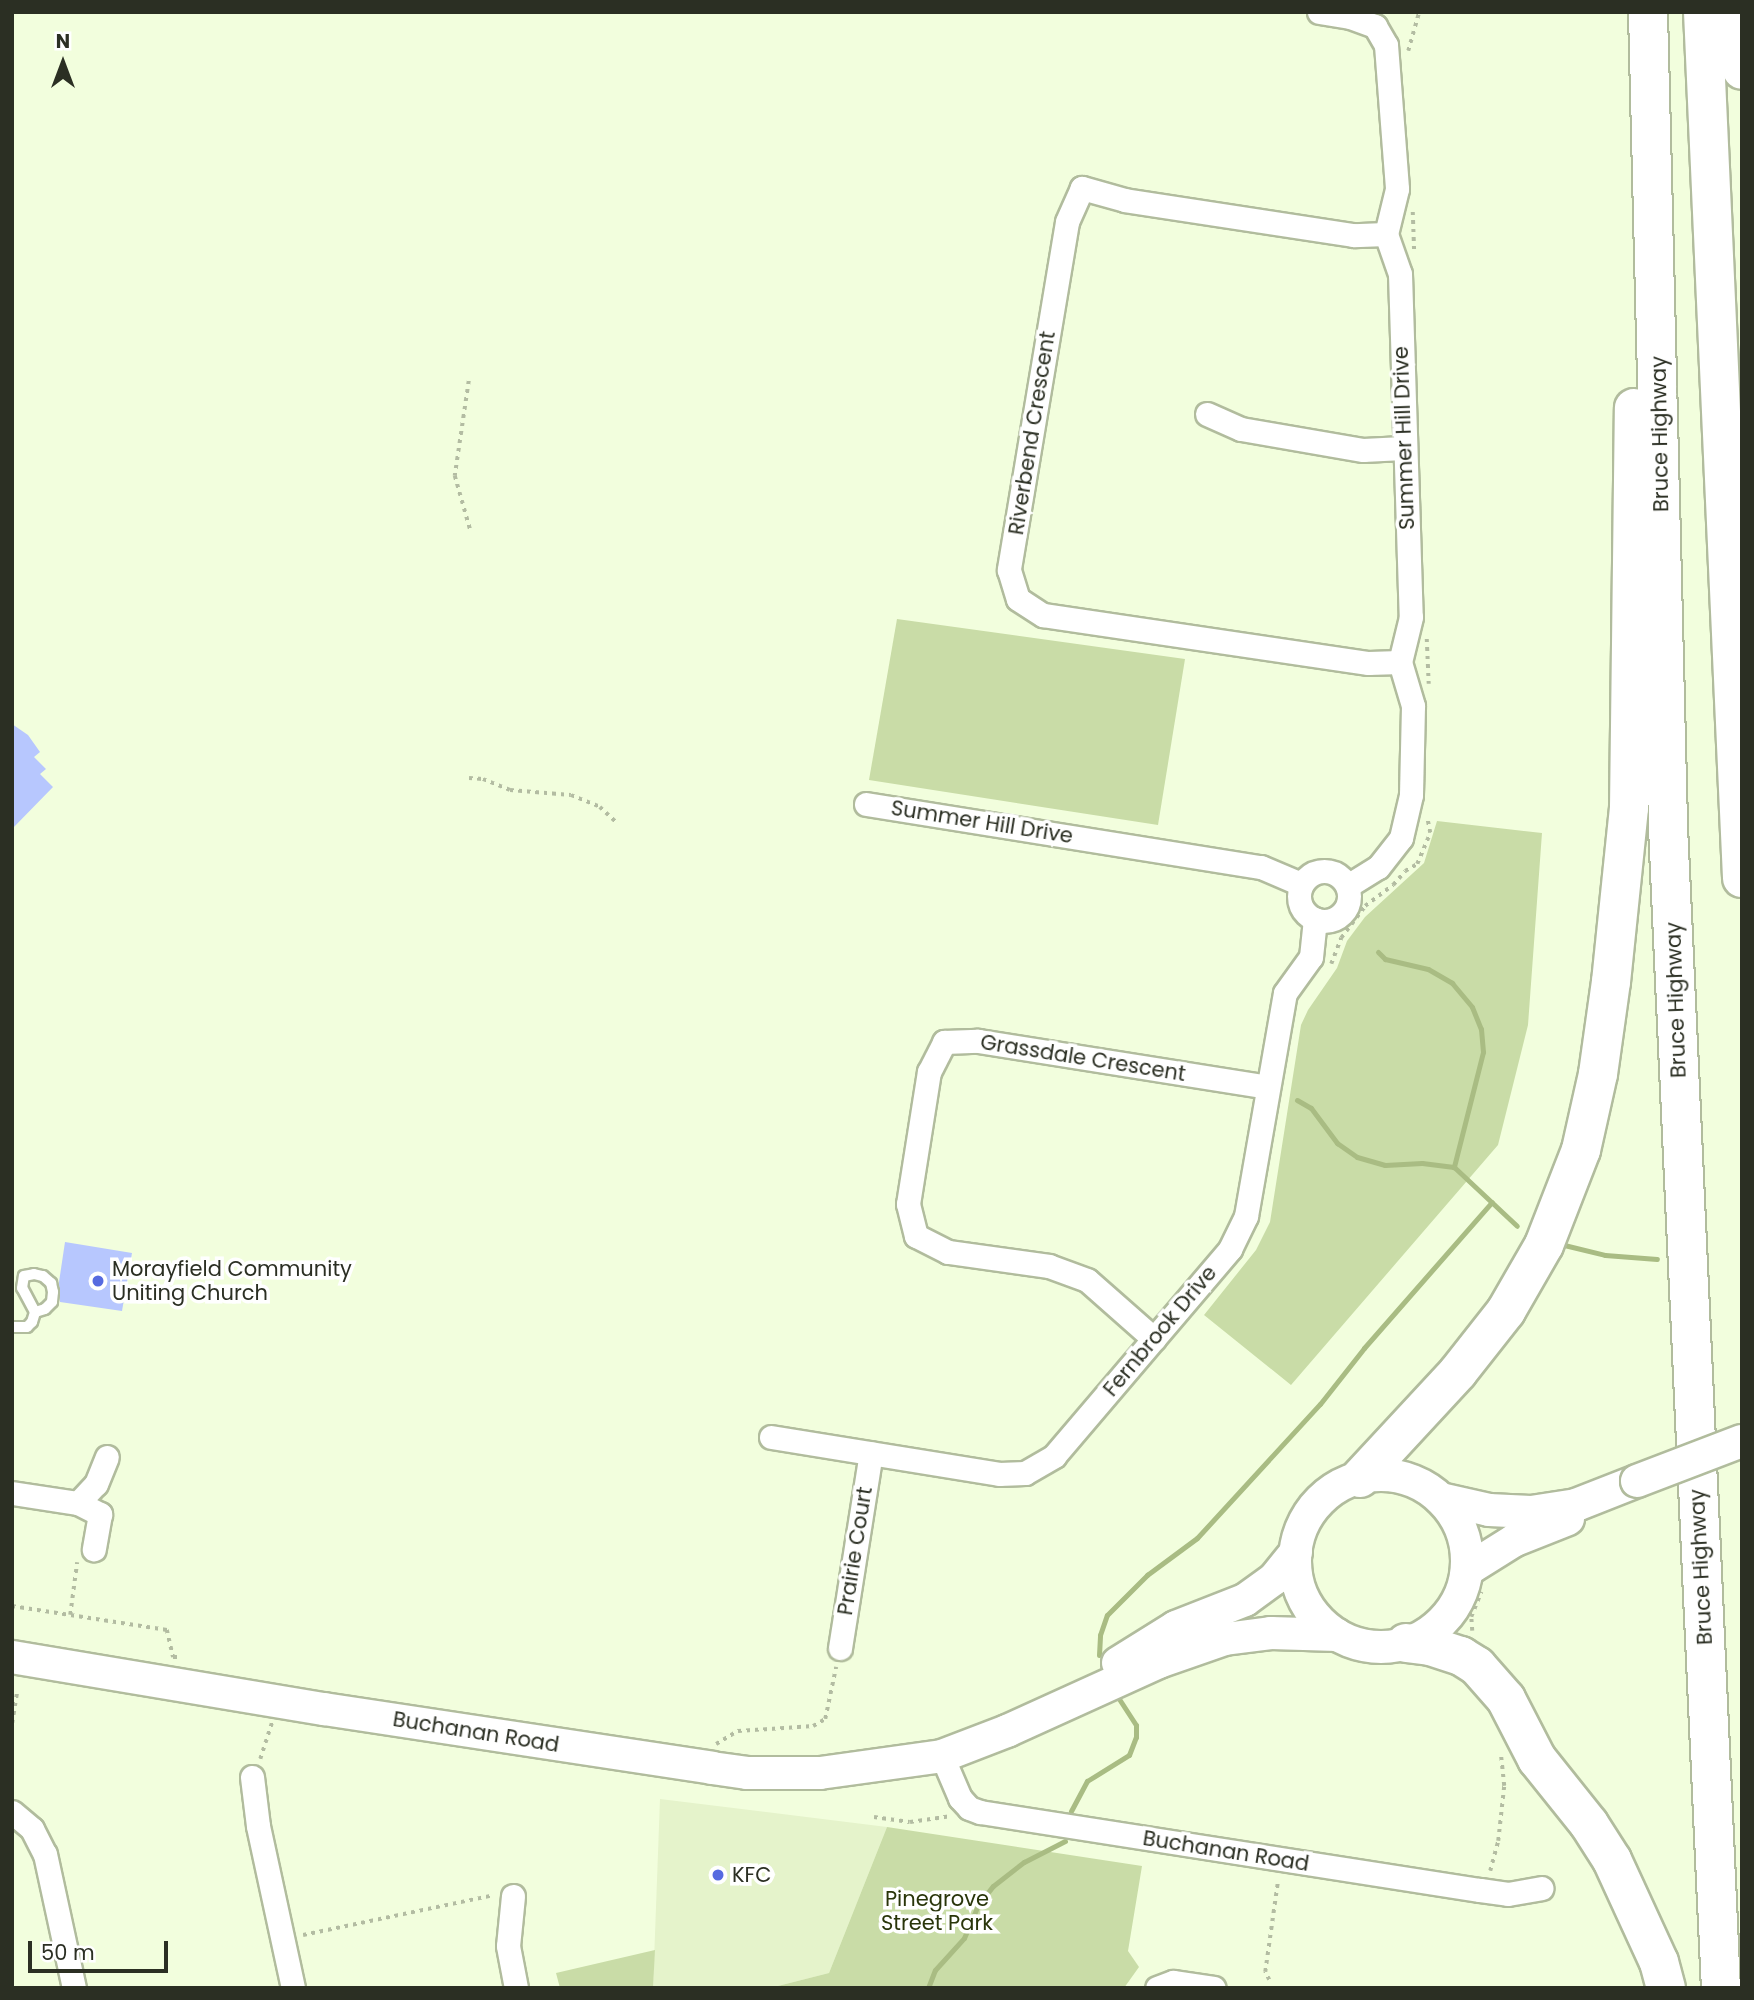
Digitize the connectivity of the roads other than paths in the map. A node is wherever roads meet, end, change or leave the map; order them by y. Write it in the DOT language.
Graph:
graph roads {
  1 [pos="1319,12"];
  2 [pos="1648,12"];
  3 [pos="1703,12"];
  4 [pos="1736,12"];
  5 [pos="1742,70"];
  6 [pos="1386,234"];
  7 [pos="1656,279"];
  8 [pos="1207,414"];
  9 [pos="1403,448"];
  10 [pos="1400,662"];
  11 [pos="866,804"];
  12 [pos="1742,878"];
  13 [pos="1301,884"];
  14 [pos="1347,886"];
  15 [pos="1315,919"];
  16 [pos="1267,1087"];
  17 [pos="35,1312"];
  18 [pos="12,1327"];
  19 [pos="1154,1339"];
  20 [pos="771,1437"];
  21 [pos="1742,1441"];
  22 [pos="1742,1452"];
  23 [pos="871,1453"];
  24 [pos="107,1457"];
  25 [pos="1360,1478"];
  26 [pos="1637,1486"];
  27 [pos="12,1493"];
  28 [pos="1441,1499"];
  29 [pos="78,1503"];
  30 [pos="94,1549"];
  31 [pos="1296,1552"];
  32 [pos="1467,1570"];
  33 [pos="1337,1635"];
  34 [pos="1406,1643"];
  35 [pos="840,1648"];
  36 [pos="12,1657"];
  37 [pos="1007,1731"];
  38 [pos="942,1756"];
  39 [pos="252,1777"];
  40 [pos="12,1812"];
  41 [pos="1541,1888"];
  42 [pos="513,1896"];
  43 [pos="74,1988"];
  44 [pos="293,1988"];
  45 [pos="516,1988"];
  46 [pos="1157,1988"];
  47 [pos="1214,1988"];
  48 [pos="1666,1988"];
  49 [pos="1721,1988"];
  1 -- 6 [label="street"];
  2 -- 7 [label="highway, Bruce Highway"];
  3 -- 12 [label="highway"];
  4 -- 5 [label="highway"];
  6 -- 9 [label="street, Summer Hill Drive"];
  6 -- 10 [label="street, Riverbend Crescent"];
  7 -- 25 [label="highway"];
  7 -- 49 [label="highway, Bruce Highway"];
  8 -- 9 [label="street"];
  9 -- 10 [label="street, Summer Hill Drive"];
  10 -- 14 [label="street"];
  11 -- 13 [label="street, Summer Hill Drive"];
  13 -- 14 [label="street"];
  13 -- 15 [label="street"];
  14 -- 15 [label="street"];
  15 -- 16 [label="street, Fernbrook Drive"];
  16 -- 19 [label="street, Fernbrook Drive"];
  16 -- 19 [label="street, Grassdale Crescent"];
  17 -- 18 [label="lane"];
  19 -- 23 [label="street, Fernbrook Drive"];
  20 -- 23 [label="street, Fernbrook Drive"];
  21 -- 26 [label="main road, bridge"];
  22 -- 26 [label="main road"];
  23 -- 35 [label="street, Prairie Court"];
  24 -- 29 [label="street"];
  25 -- 28 [label="main road"];
  25 -- 31 [label="main road"];
  26 -- 28 [label="main road"];
  26 -- 32 [label="main road"];
  27 -- 29 [label="street"];
  28 -- 32 [label="main road"];
  29 -- 30 [label="street"];
  31 -- 33 [label="main road"];
  31 -- 37 [label="main road, Buchanan Road"];
  32 -- 34 [label="main road"];
  33 -- 34 [label="main road"];
  33 -- 37 [label="main road, Buchanan Road"];
  34 -- 48 [label="highway"];
  36 -- 38 [label="main road, Buchanan Road"];
  37 -- 38 [label="main road, Buchanan Road"];
  38 -- 41 [label="street, Buchanan Road"];
  39 -- 44 [label="street"];
  40 -- 43 [label="street"];
  42 -- 45 [label="street"];
  46 -- 47 [label="street"];
}
